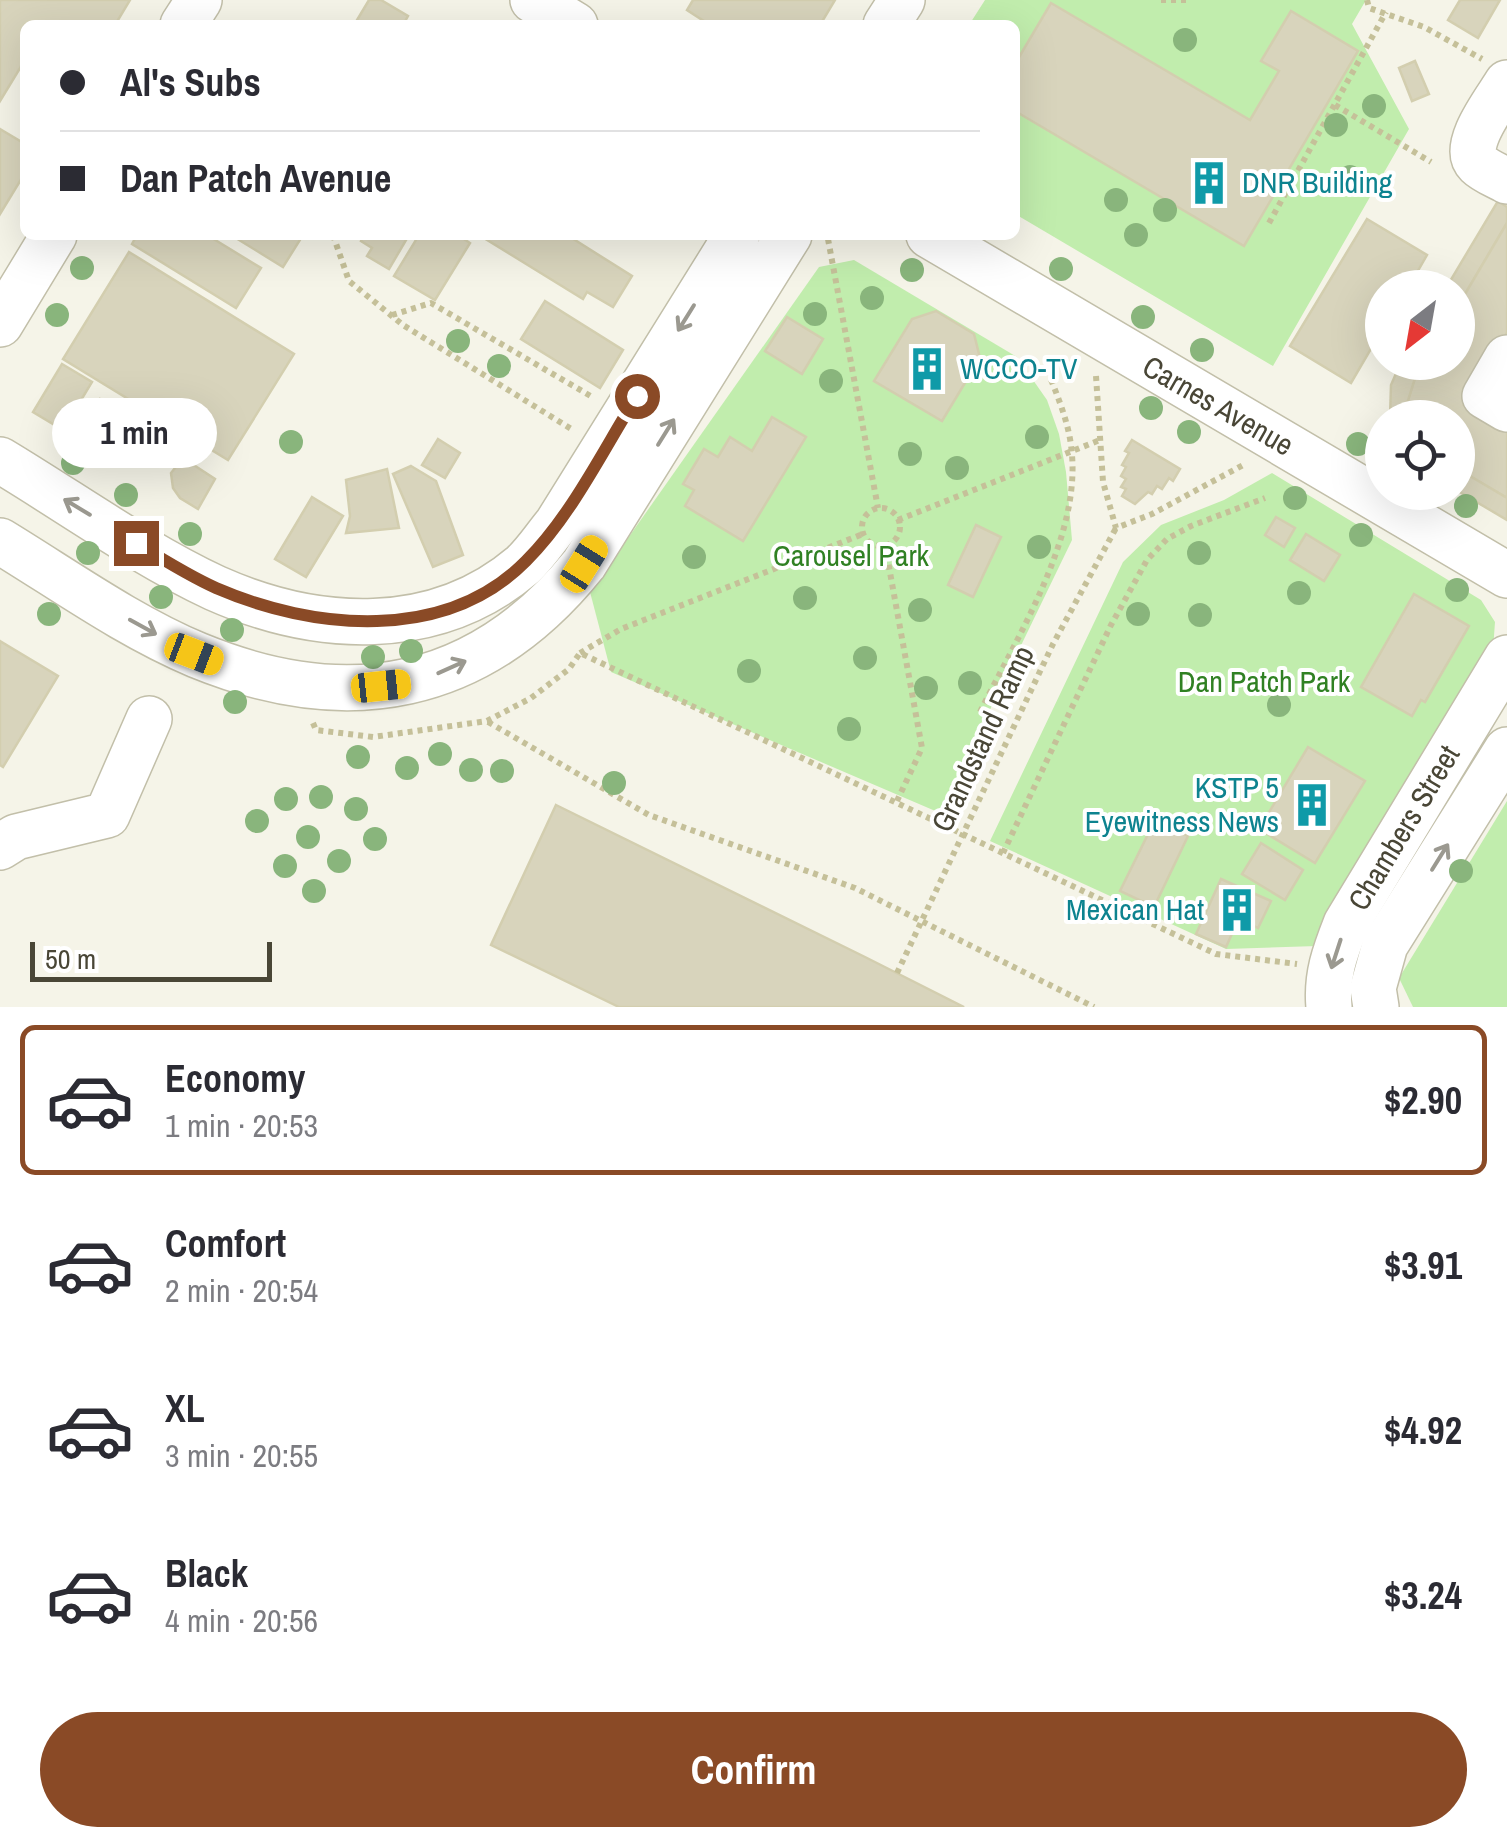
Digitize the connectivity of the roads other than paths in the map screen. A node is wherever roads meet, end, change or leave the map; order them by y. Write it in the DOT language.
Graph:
graph roads {
  1 [pos="533,0"];
  2 [pos="567,20"];
  3 [pos="1497,73"];
  4 [pos="1507,181"];
  5 [pos="51,240"];
  6 [pos="734,240"];
  7 [pos="786,240"];
  8 [pos="937,240"];
  9 [pos="0,324"];
  10 [pos="1507,358"];
  11 [pos="1507,409"];
  12 [pos="0,460"];
  13 [pos="0,540"];
  14 [pos="1507,575"];
  15 [pos="313,618"];
  16 [pos="1507,658"];
  17 [pos="296,685"];
  18 [pos="149,719"];
  19 [pos="1507,750"];
  20 [pos="0,847"];
  21 [pos="1330,988"];
  22 [pos="1376,1007"];
  1 -- 2 [label="street"];
  3 -- 4 [label="street"];
  5 -- 9 [label="street"];
  6 -- 15 [label="street, one-way"];
  17 -- 7 [label="street, one-way"];
  8 -- 14 [label="street, Carnes Avenue"];
  10 -- 11 [label="street"];
  15 -- 12 [label="street, one-way"];
  13 -- 17 [label="street, one-way"];
  15 -- 17 [label="street"];
  16 -- 21 [label="street, Chambers Street, one-way"];
  18 -- 20 [label="street"];
  22 -- 19 [label="street, Chambers Street, one-way"];
}
